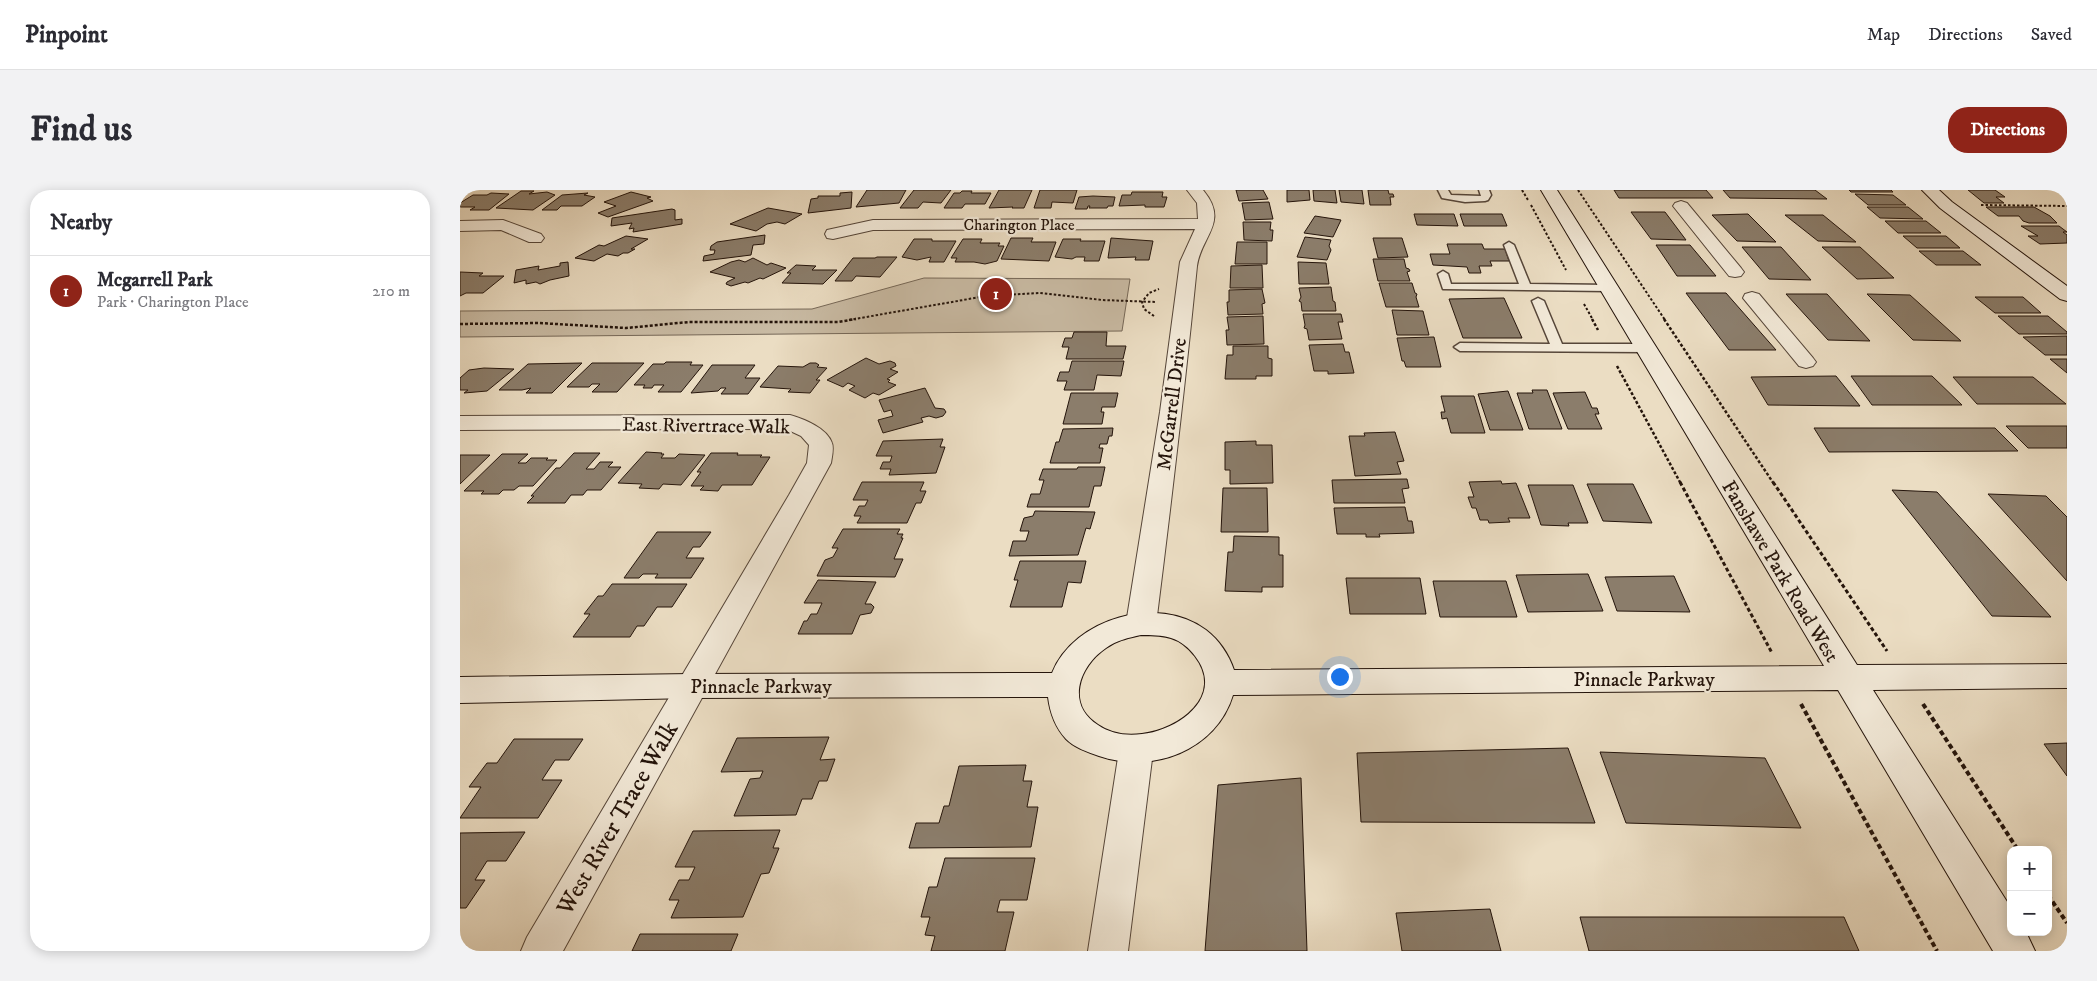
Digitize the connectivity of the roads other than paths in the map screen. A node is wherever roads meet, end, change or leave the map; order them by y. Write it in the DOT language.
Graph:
graph roads {
  1 [pos="1195,190"];
  2 [pos="1443,190"];
  3 [pos="1484,190"];
  4 [pos="1549,190"];
  5 [pos="1930,190"];
  6 [pos="1681,206"];
  7 [pos="1206,224"];
  8 [pos="460,226"];
  9 [pos="833,234"];
  10 [pos="535,238"];
  11 [pos="1509,245"];
  12 [pos="1735,272"];
  13 [pos="1443,274"];
  14 [pos="1526,288"];
  15 [pos="1609,288"];
  16 [pos="2067,295"];
  17 [pos="1752,298"];
  18 [pos="1538,301"];
  19 [pos="1460,347"];
  20 [pos="1558,347"];
  21 [pos="1645,348"];
  22 [pos="1806,362"];
  23 [pos="460,423"];
  24 [pos="1141,624"];
  25 [pos="2067,676"];
  26 [pos="1847,678"];
  27 [pos="1221,683"];
  28 [pos="692,686"];
  29 [pos="1063,686"];
  30 [pos="460,690"];
  31 [pos="1136,750"];
  32 [pos="541,951"];
  33 [pos="1108,951"];
  34 [pos="2015,951"];
  1 -- 7 [label="street"];
  2 -- 3 [label="lane"];
  4 -- 15 [label="street, Fanshawe Park Road West"];
  5 -- 16 [label="street"];
  6 -- 12 [label="street"];
  7 -- 9 [label="street, Charington Place"];
  7 -- 24 [label="street, McGarrell Drive"];
  8 -- 10 [label="street"];
  11 -- 14 [label="lane"];
  13 -- 14 [label="lane"];
  14 -- 15 [label="lane"];
  15 -- 21 [label="street, Fanshawe Park Road West"];
  17 -- 22 [label="street"];
  18 -- 20 [label="lane"];
  19 -- 20 [label="lane"];
  20 -- 21 [label="lane"];
  21 -- 26 [label="street, Fanshawe Park Road West"];
  23 -- 28 [label="street, East Rivertrace Walk"];
  24 -- 27 [label="street"];
  24 -- 29 [label="street"];
  25 -- 26 [label="street, Pinnacle Parkway"];
  26 -- 27 [label="street, Pinnacle Parkway"];
  26 -- 34 [label="street, Fanshawe Park Road West"];
  27 -- 31 [label="street"];
  28 -- 29 [label="street, Pinnacle Parkway"];
  28 -- 30 [label="street, Pinnacle Parkway"];
  28 -- 32 [label="street, West River Trace Walk"];
  29 -- 31 [label="street"];
  31 -- 33 [label="street"];
}
